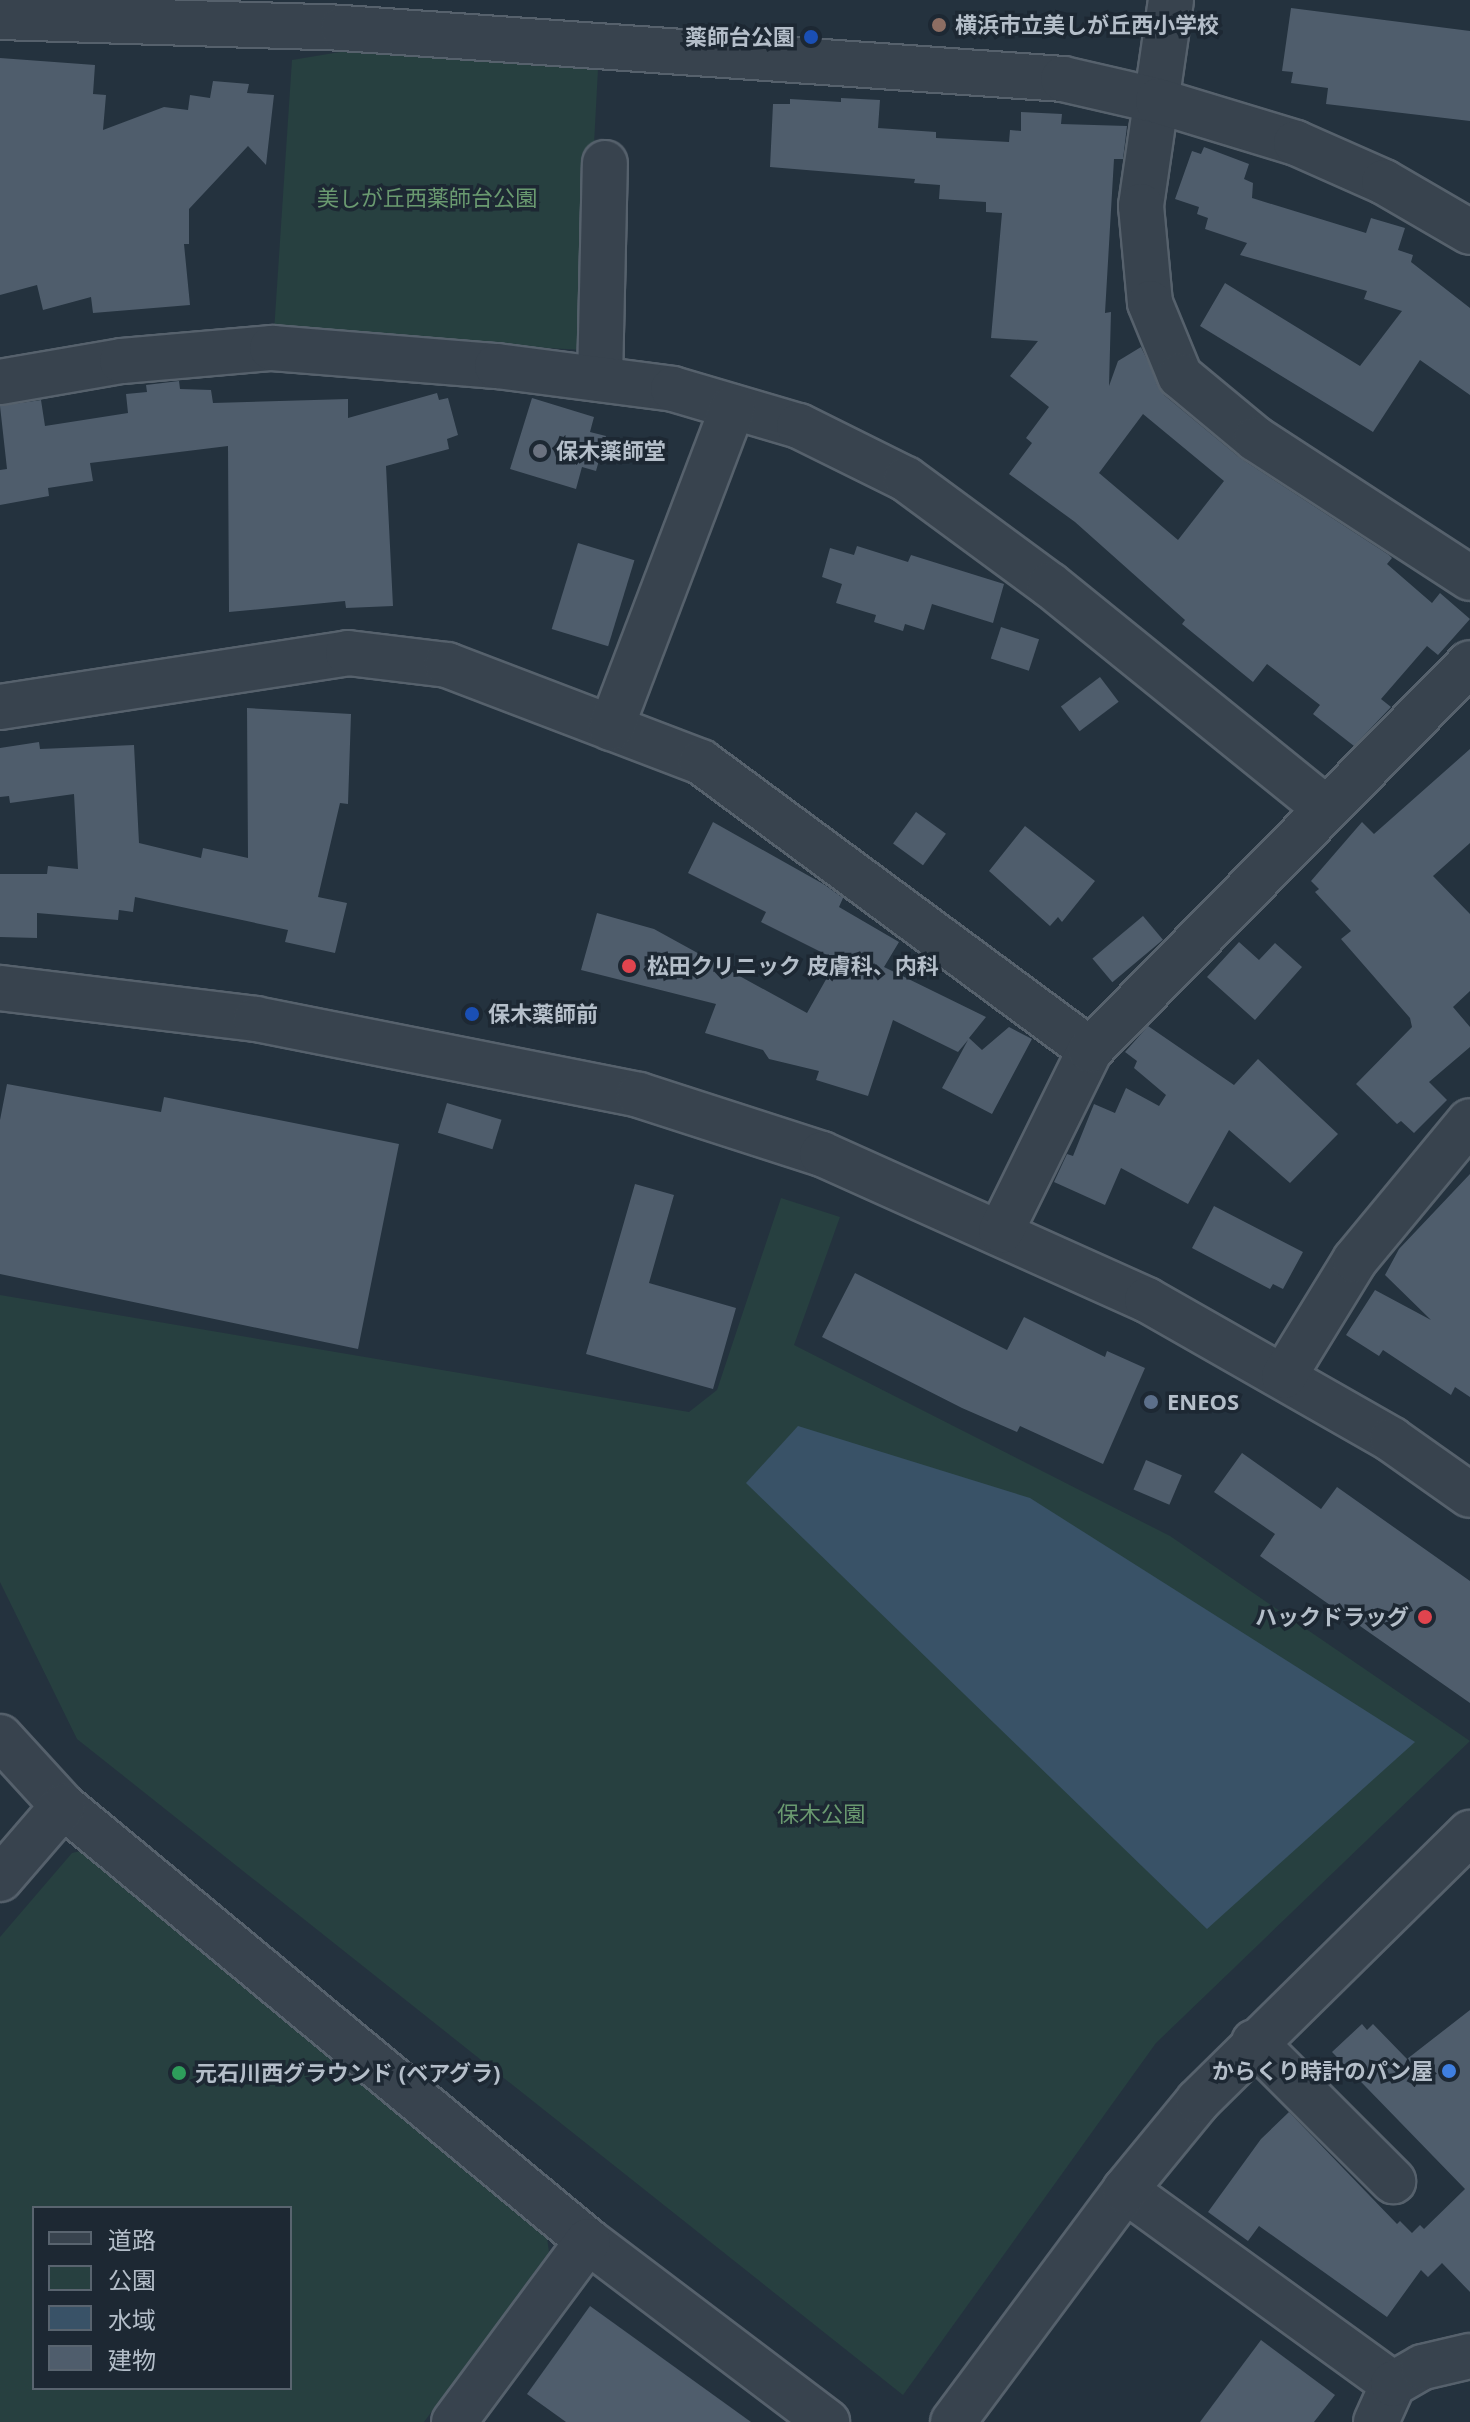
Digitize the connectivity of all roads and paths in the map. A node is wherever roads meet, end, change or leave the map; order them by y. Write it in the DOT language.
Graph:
graph roads {
  1 [pos="1171,0"];
  2 [pos="344,14"];
  3 [pos="0,17"];
  4 [pos="1158,101"];
  5 [pos="605,163"];
  6 [pos="1470,232"];
  7 [pos="600,379"];
  8 [pos="0,382"];
  9 [pos="733,407"];
  10 [pos="1470,578"];
  11 [pos="1470,663"];
  12 [pos="0,707"];
  13 [pos="611,728"];
  14 [pos="1325,808"];
  15 [pos="0,988"];
  16 [pos="1090,1050"];
  17 [pos="1470,1121"];
  18 [pos="1001,1231"];
  19 [pos="1284,1376"];
  20 [pos="1470,1495"];
  21 [pos="0,1737"];
  22 [pos="63,1806"];
  23 [pos="1470,1833"];
  24 [pos="0,1879"];
  25 [pos="1254,2042"];
  26 [pos="1393,2181"];
  27 [pos="1125,2190"];
  28 [pos="588,2241"];
  29 [pos="1470,2356"];
  30 [pos="1385,2403"];
  31 [pos="454,2422"];
  32 [pos="827,2422"];
  33 [pos="953,2422"];
  1 -- 4 [label="street"];
  2 -- 3 [label="street"];
  2 -- 4 [label="street"];
  4 -- 6 [label="street"];
  4 -- 10 [label="street"];
  5 -- 7 [label="street"];
  7 -- 8 [label="street"];
  7 -- 9 [label="street"];
  9 -- 13 [label="street"];
  9 -- 14 [label="street"];
  11 -- 14 [label="street"];
  12 -- 13 [label="street"];
  13 -- 16 [label="street"];
  14 -- 16 [label="street"];
  15 -- 18 [label="street"];
  16 -- 18 [label="street"];
  17 -- 19 [label="street"];
  18 -- 19 [label="street"];
  19 -- 20 [label="street"];
  21 -- 22 [label="street"];
  22 -- 24 [label="street"];
  22 -- 28 [label="street"];
  23 -- 25 [label="street"];
  25 -- 26 [label="street"];
  25 -- 27 [label="street"];
  27 -- 30 [label="street"];
  27 -- 33 [label="street"];
  28 -- 31 [label="street"];
  28 -- 32 [label="street"];
  29 -- 30 [label="street"];
}
